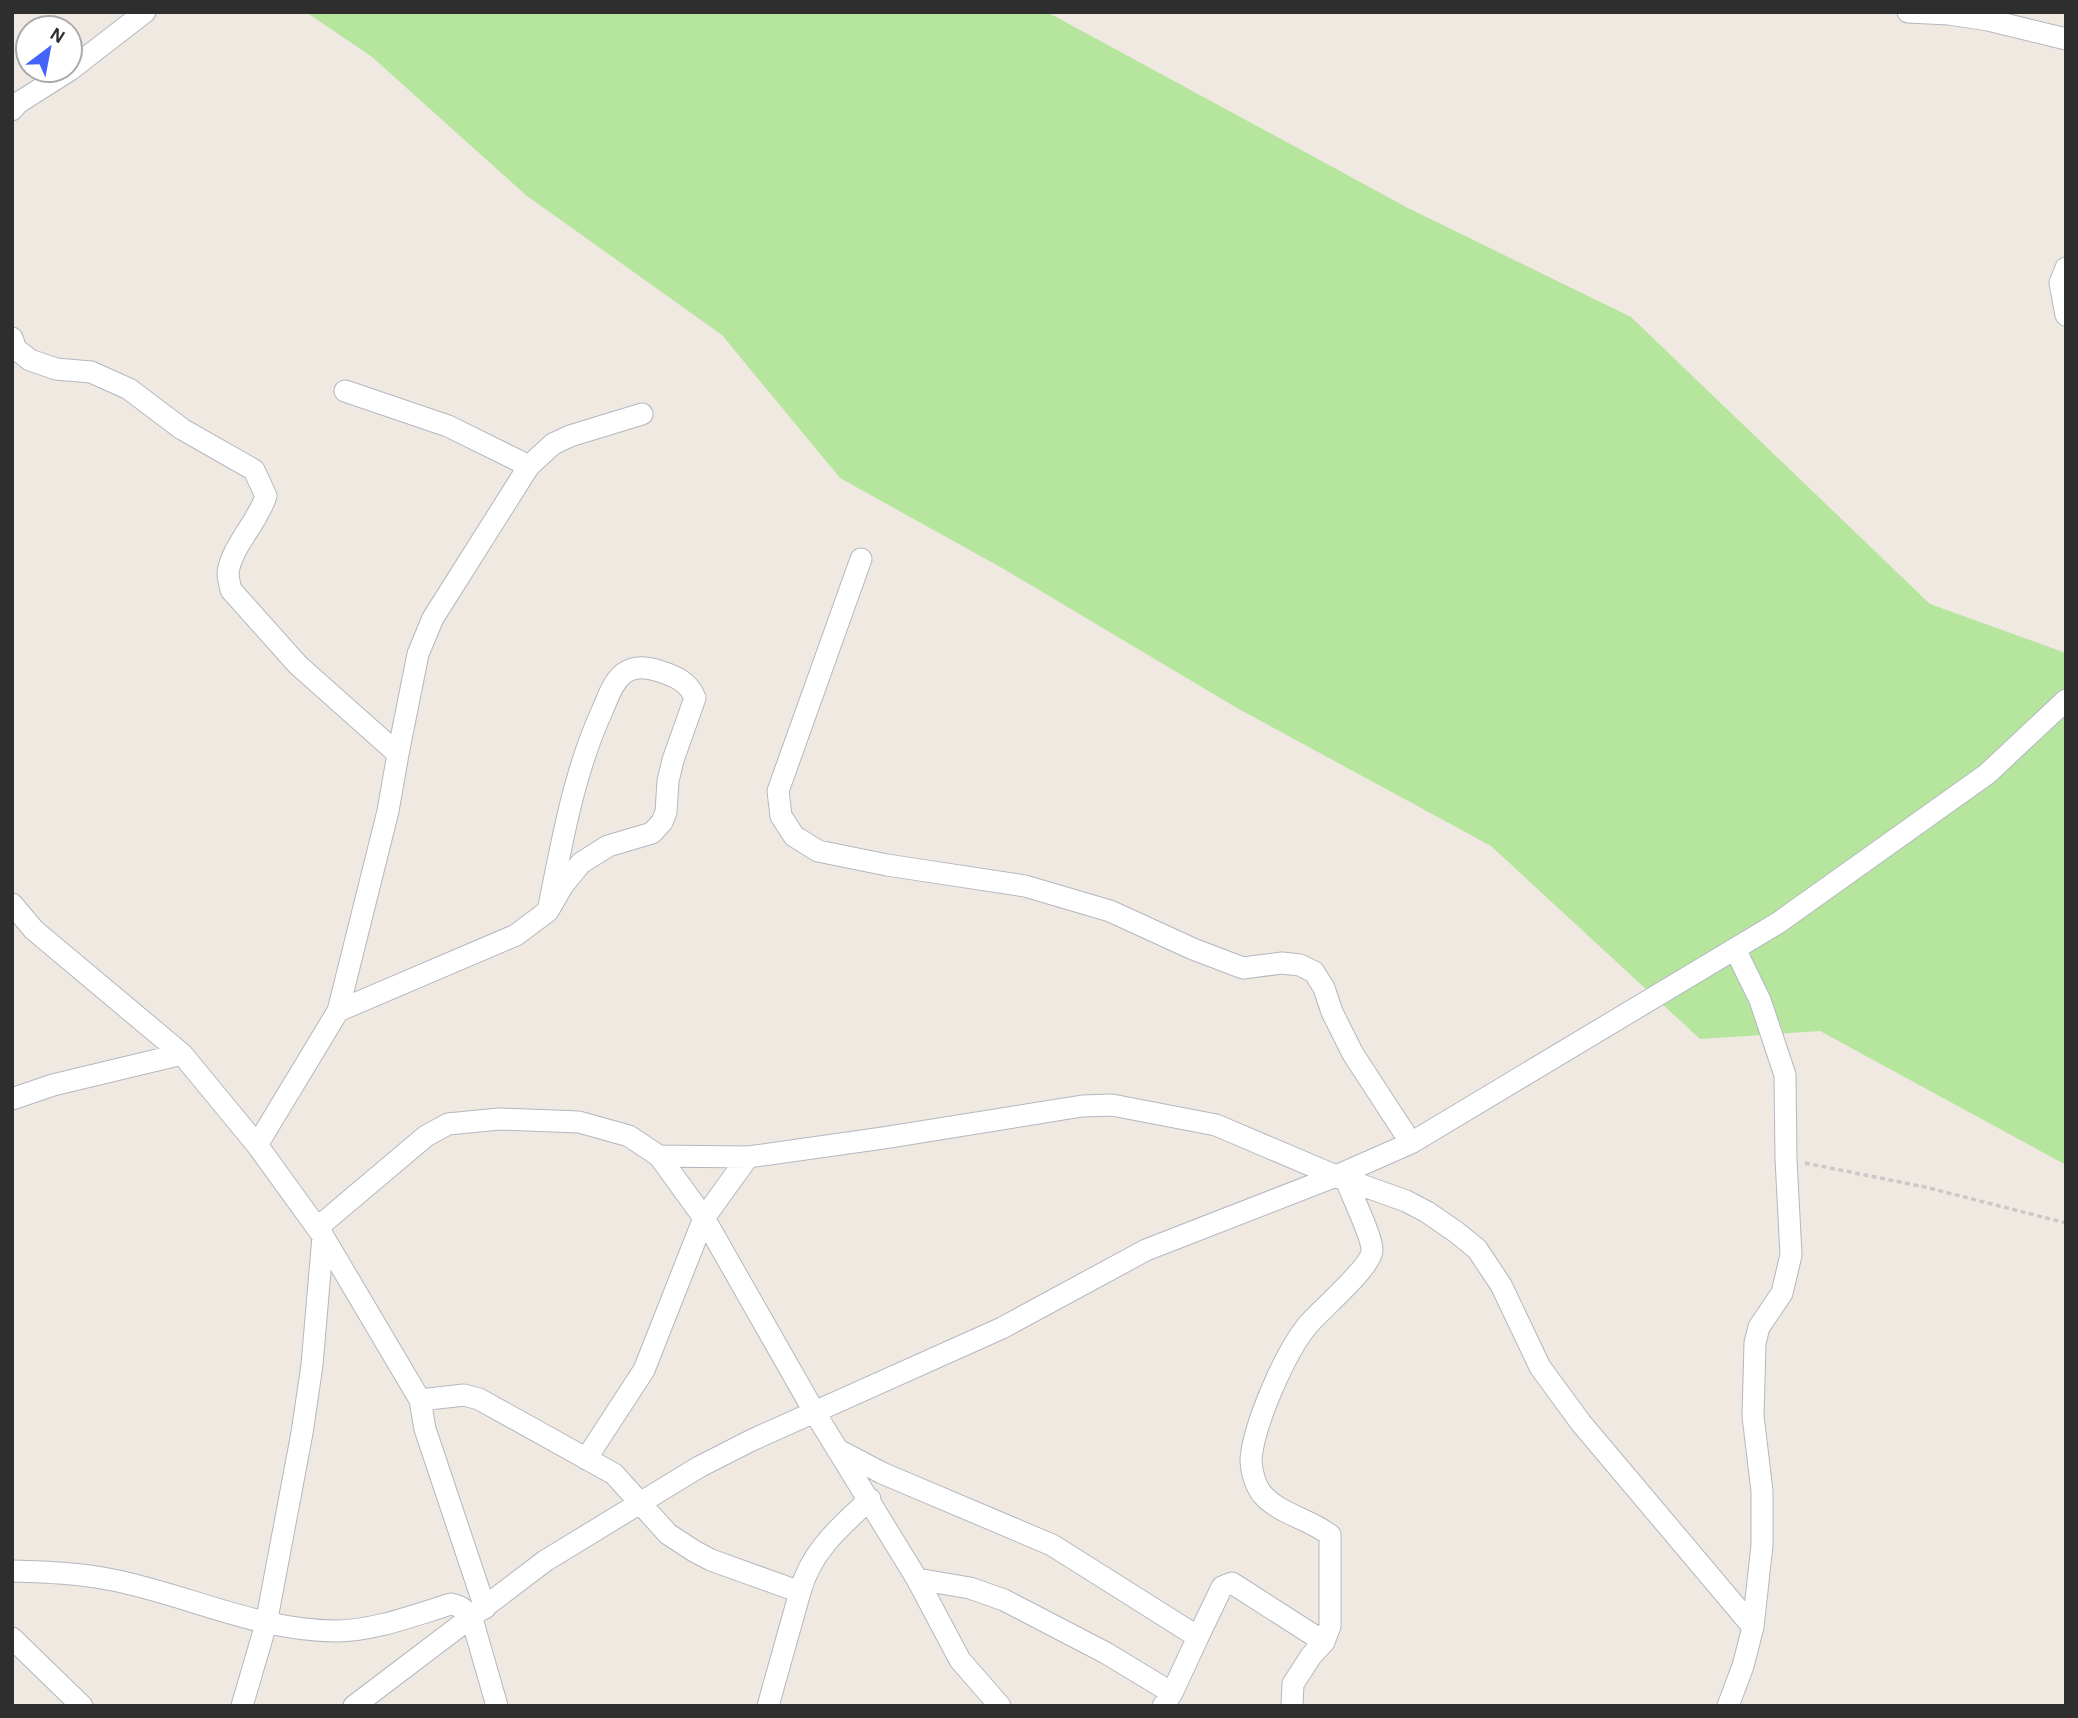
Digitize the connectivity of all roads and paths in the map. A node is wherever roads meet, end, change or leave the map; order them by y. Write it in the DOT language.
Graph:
graph roads {
  1 [pos="145,12"];
  2 [pos="1908,12"];
  3 [pos="2066,39"];
  4 [pos="12,110"];
  5 [pos="2066,268"];
  6 [pos="2066,315"];
  7 [pos="12,338"];
  8 [pos="345,391"];
  9 [pos="642,414"];
  10 [pos="529,466"];
  11 [pos="861,559"];
  12 [pos="2066,700"];
  13 [pos="398,754"];
  14 [pos="12,904"];
  15 [pos="548,911"];
  16 [pos="1735,949"];
  17 [pos="338,1011"];
  18 [pos="182,1054"];
  19 [pos="12,1099"];
  20 [pos="1411,1143"];
  21 [pos="257,1145"];
  22 [pos="659,1156"];
  23 [pos="748,1157"];
  24 [pos="1786,1159"];
  25 [pos="1341,1178"];
  26 [pos="704,1218"];
  27 [pos="2066,1223"];
  28 [pos="320,1232"];
  29 [pos="420,1400"];
  30 [pos="815,1413"];
  31 [pos="840,1451"];
  32 [pos="586,1459"];
  33 [pos="870,1499"];
  34 [pos="640,1504"];
  35 [pos="12,1571"];
  36 [pos="916,1579"];
  37 [pos="800,1591"];
  38 [pos="478,1613"];
  39 [pos="266,1624"];
  40 [pos="1753,1627"];
  41 [pos="1198,1637"];
  42 [pos="12,1638"];
  43 [pos="1324,1642"];
  44 [pos="1167,1699"];
  45 [pos="363,1701"];
  46 [pos="82,1706"];
  47 [pos="242,1706"];
  48 [pos="497,1706"];
  49 [pos="768,1706"];
  50 [pos="1000,1706"];
  51 [pos="1292,1706"];
  52 [pos="1728,1706"];
  1 -- 4 [label="street"];
  2 -- 3 [label="street"];
  5 -- 6 [label="street"];
  7 -- 13 [label="street"];
  8 -- 10 [label="street"];
  9 -- 10 [label="street"];
  10 -- 13 [label="street"];
  11 -- 20 [label="street"];
  12 -- 16 [label="street"];
  13 -- 17 [label="street"];
  14 -- 18 [label="street"];
  15 -- 15 [label="street"];
  15 -- 17 [label="street"];
  16 -- 20 [label="street"];
  16 -- 24 [label="street"];
  17 -- 21 [label="street"];
  18 -- 19 [label="street"];
  18 -- 21 [label="street"];
  20 -- 25 [label="street"];
  21 -- 28 [label="street"];
  22 -- 23 [label="street"];
  22 -- 26 [label="street"];
  22 -- 28 [label="street"];
  23 -- 25 [label="street"];
  23 -- 26 [label="street"];
  24 -- 27 [label="path"];
  24 -- 40 [label="street"];
  25 -- 30 [label="street"];
  25 -- 40 [label="street"];
  25 -- 43 [label="street"];
  26 -- 30 [label="street"];
  26 -- 32 [label="street"];
  28 -- 29 [label="street"];
  28 -- 39 [label="street"];
  29 -- 32 [label="street"];
  29 -- 38 [label="street"];
  30 -- 31 [label="street"];
  30 -- 34 [label="street"];
  31 -- 33 [label="street"];
  31 -- 41 [label="street"];
  32 -- 34 [label="street"];
  33 -- 36 [label="street"];
  33 -- 37 [label="street"];
  34 -- 37 [label="street"];
  34 -- 38 [label="street"];
  35 -- 39 [label="street"];
  36 -- 44 [label="street"];
  36 -- 50 [label="street"];
  37 -- 49 [label="street"];
  38 -- 39 [label="street"];
  38 -- 45 [label="street"];
  38 -- 48 [label="street"];
  39 -- 47 [label="street"];
  40 -- 52 [label="street"];
  41 -- 43 [label="street"];
  41 -- 44 [label="street"];
  42 -- 46 [label="street"];
  43 -- 51 [label="street"];
}
